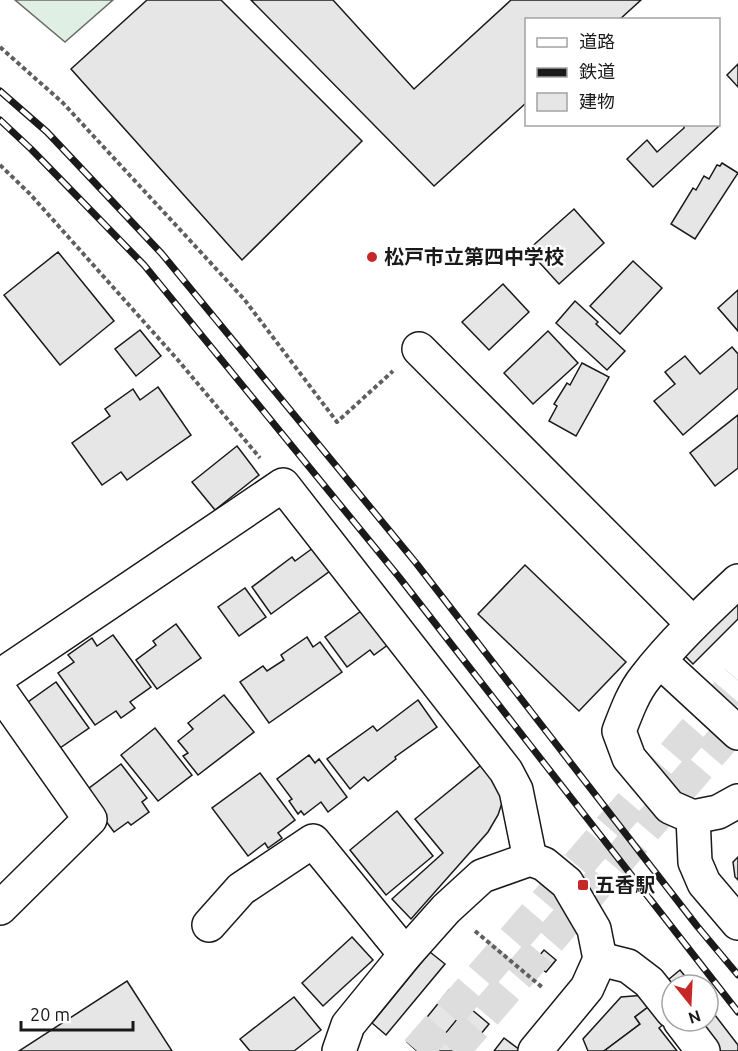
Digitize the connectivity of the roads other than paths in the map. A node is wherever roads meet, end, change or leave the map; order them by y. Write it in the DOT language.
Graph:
graph roads {
  1 [pos="419,349"];
  2 [pos="738,581"];
  3 [pos="693,624"];
  4 [pos="660,661"];
  5 [pos="0,676"];
  6 [pos="0,691"];
  7 [pos="738,733"];
  8 [pos="738,801"];
  9 [pos="693,817"];
  10 [pos="530,859"];
  11 [pos="0,908"];
  12 [pos="738,923"];
  13 [pos="209,925"];
  14 [pos="405,955"];
  15 [pos="600,959"];
  16 [pos="660,996"];
  17 [pos="689,1033"];
  18 [pos="339,1051"];
  19 [pos="535,1051"];
  20 [pos="703,1051"];
  1 -- 3 [label="street"];
  2 -- 3 [label="street"];
  3 -- 4 [label="street"];
  4 -- 7 [label="street"];
  4 -- 9 [label="street"];
  5 -- 10 [label="street"];
  6 -- 11 [label="street"];
  8 -- 9 [label="street"];
  9 -- 12 [label="street"];
  10 -- 14 [label="street"];
  10 -- 15 [label="street"];
  13 -- 14 [label="street"];
  14 -- 18 [label="street"];
  15 -- 16 [label="street"];
  15 -- 19 [label="street"];
  17 -- 20 [label="street"];
}
